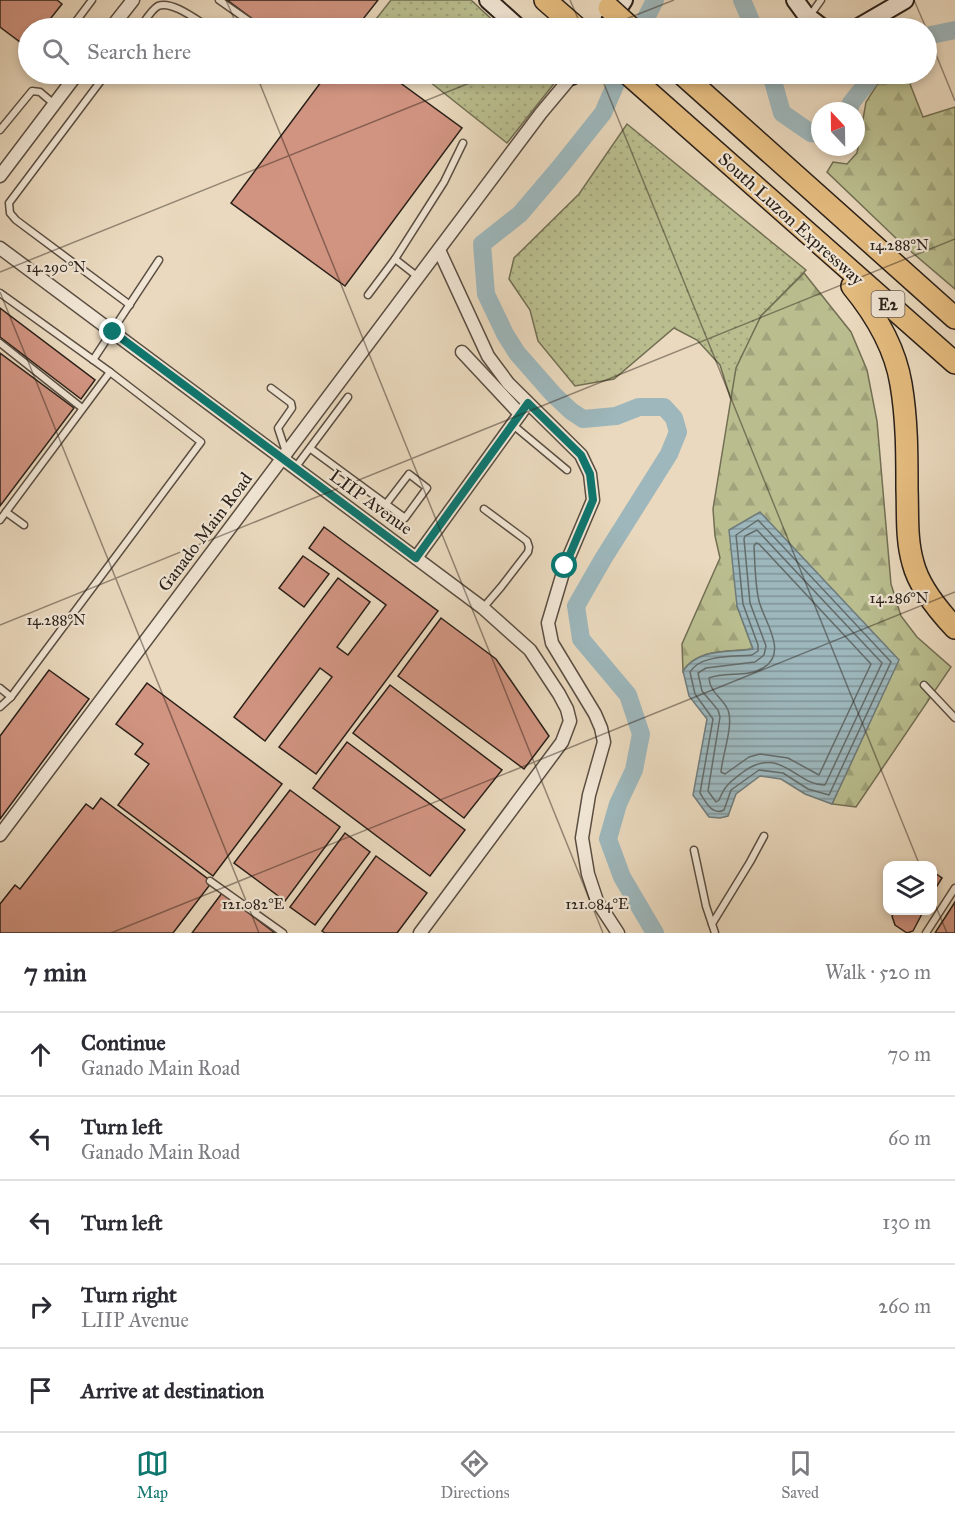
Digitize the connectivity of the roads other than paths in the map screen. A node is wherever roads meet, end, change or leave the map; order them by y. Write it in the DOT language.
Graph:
graph roads {
  1 [pos="92,0"];
  2 [pos="133,0"];
  3 [pos="219,0"];
  4 [pos="488,0"];
  5 [pos="545,0"];
  6 [pos="795,0"];
  7 [pos="821,0"];
  8 [pos="904,0"];
  9 [pos="78,18"];
  10 [pos="119,18"];
  11 [pos="148,18"];
  12 [pos="195,18"];
  13 [pos="245,18"];
  14 [pos="508,18"];
  15 [pos="566,18"];
  16 [pos="809,18"];
  17 [pos="874,18"];
  18 [pos="69,84"];
  19 [pos="98,84"];
  20 [pos="564,84"];
  21 [pos="640,84"];
  22 [pos="693,84"];
  23 [pos="54,104"];
  24 [pos="0,130"];
  25 [pos="463,143"];
  26 [pos="0,176"];
  27 [pos="821,245"];
  28 [pos="0,248"];
  29 [pos="439,250"];
  30 [pos="395,259"];
  31 [pos="159,260"];
  32 [pos="418,277"];
  33 [pos="0,293"];
  34 [pos="368,295"];
  35 [pos="130,305"];
  36 [pos="955,318"];
  37 [pos="113,332"];
  38 [pos="0,343"];
  39 [pos="462,352"];
  40 [pos="93,360"];
  41 [pos="955,363"];
  42 [pos="110,372"];
  43 [pos="271,388"];
  44 [pos="348,397"];
  45 [pos="528,403"];
  46 [pos="82,408"];
  47 [pos="516,419"];
  48 [pos="311,448"];
  49 [pos="284,456"];
  50 [pos="295,468"];
  51 [pos="567,470"];
  52 [pos="386,504"];
  53 [pos="484,509"];
  54 [pos="6,512"];
  55 [pos="0,520"];
  56 [pos="24,525"];
  57 [pos="416,558"];
  58 [pos="483,608"];
  59 [pos="955,628"];
  60 [pos="924,685"];
  61 [pos="0,688"];
  62 [pos="11,697"];
  63 [pos="0,707"];
  64 [pos="955,718"];
  65 [pos="0,835"];
  66 [pos="764,836"];
  67 [pos="694,850"];
  68 [pos="210,880"];
  69 [pos="955,888"];
  70 [pos="712,924"];
  71 [pos="283,933"];
  72 [pos="420,933"];
  73 [pos="618,933"];
  74 [pos="716,933"];
  75 [pos="926,933"];
  1 -- 9 [label="lane"];
  2 -- 10 [label="street"];
  3 -- 13 [label="lane"];
  4 -- 14 [label="street"];
  5 -- 15 [label="highway"];
  6 -- 16 [label="street"];
  7 -- 16 [label="lane"];
  8 -- 17 [label="street"];
  11 -- 12 [label="lane"];
  18 -- 23 [label="street"];
  19 -- 35 [label="lane"];
  20 -- 29 [label="street, Ganado Main Road"];
  21 -- 27 [label="highway, South Luzon Expressway / E2"];
  22 -- 36 [label="highway, South Luzon Expressway / E2"];
  23 -- 24 [label="lane"];
  23 -- 26 [label="street"];
  25 -- 30 [label="lane"];
  27 -- 41 [label="highway, South Luzon Expressway / E2"];
  27 -- 59 [label="highway"];
  28 -- 37 [label="street, LIIP Avenue"];
  29 -- 32 [label="street, Ganado Main Road"];
  29 -- 45 [label="street"];
  30 -- 32 [label="lane"];
  30 -- 34 [label="lane"];
  31 -- 35 [label="lane"];
  32 -- 49 [label="street, Ganado Main Road"];
  33 -- 40 [label="lane"];
  35 -- 37 [label="lane"];
  37 -- 40 [label="lane"];
  37 -- 49 [label="street, LIIP Avenue"];
  38 -- 46 [label="lane"];
  39 -- 47 [label="street"];
  40 -- 42 [label="lane"];
  42 -- 46 [label="lane"];
  42 -- 62 [label="lane"];
  43 -- 49 [label="lane"];
  44 -- 48 [label="lane"];
  45 -- 47 [label="street"];
  45 -- 73 [label="street"];
  46 -- 54 [label="lane"];
  47 -- 51 [label="lane"];
  47 -- 57 [label="street"];
  48 -- 50 [label="lane"];
  48 -- 52 [label="lane"];
  49 -- 50 [label="street, LIIP Avenue"];
  49 -- 65 [label="street, Ganado Main Road"];
  50 -- 57 [label="street, LIIP Avenue"];
  52 -- 52 [label="lane"];
  53 -- 58 [label="lane"];
  54 -- 55 [label="lane"];
  54 -- 56 [label="lane"];
  57 -- 58 [label="street, LIIP Avenue"];
  58 -- 72 [label="street, LIIP Avenue"];
  60 -- 64 [label="lane"];
  61 -- 62 [label="lane"];
  62 -- 63 [label="lane"];
  66 -- 70 [label="lane"];
  67 -- 70 [label="lane"];
  68 -- 71 [label="lane"];
  69 -- 75 [label="lane"];
  70 -- 74 [label="lane"];
}
